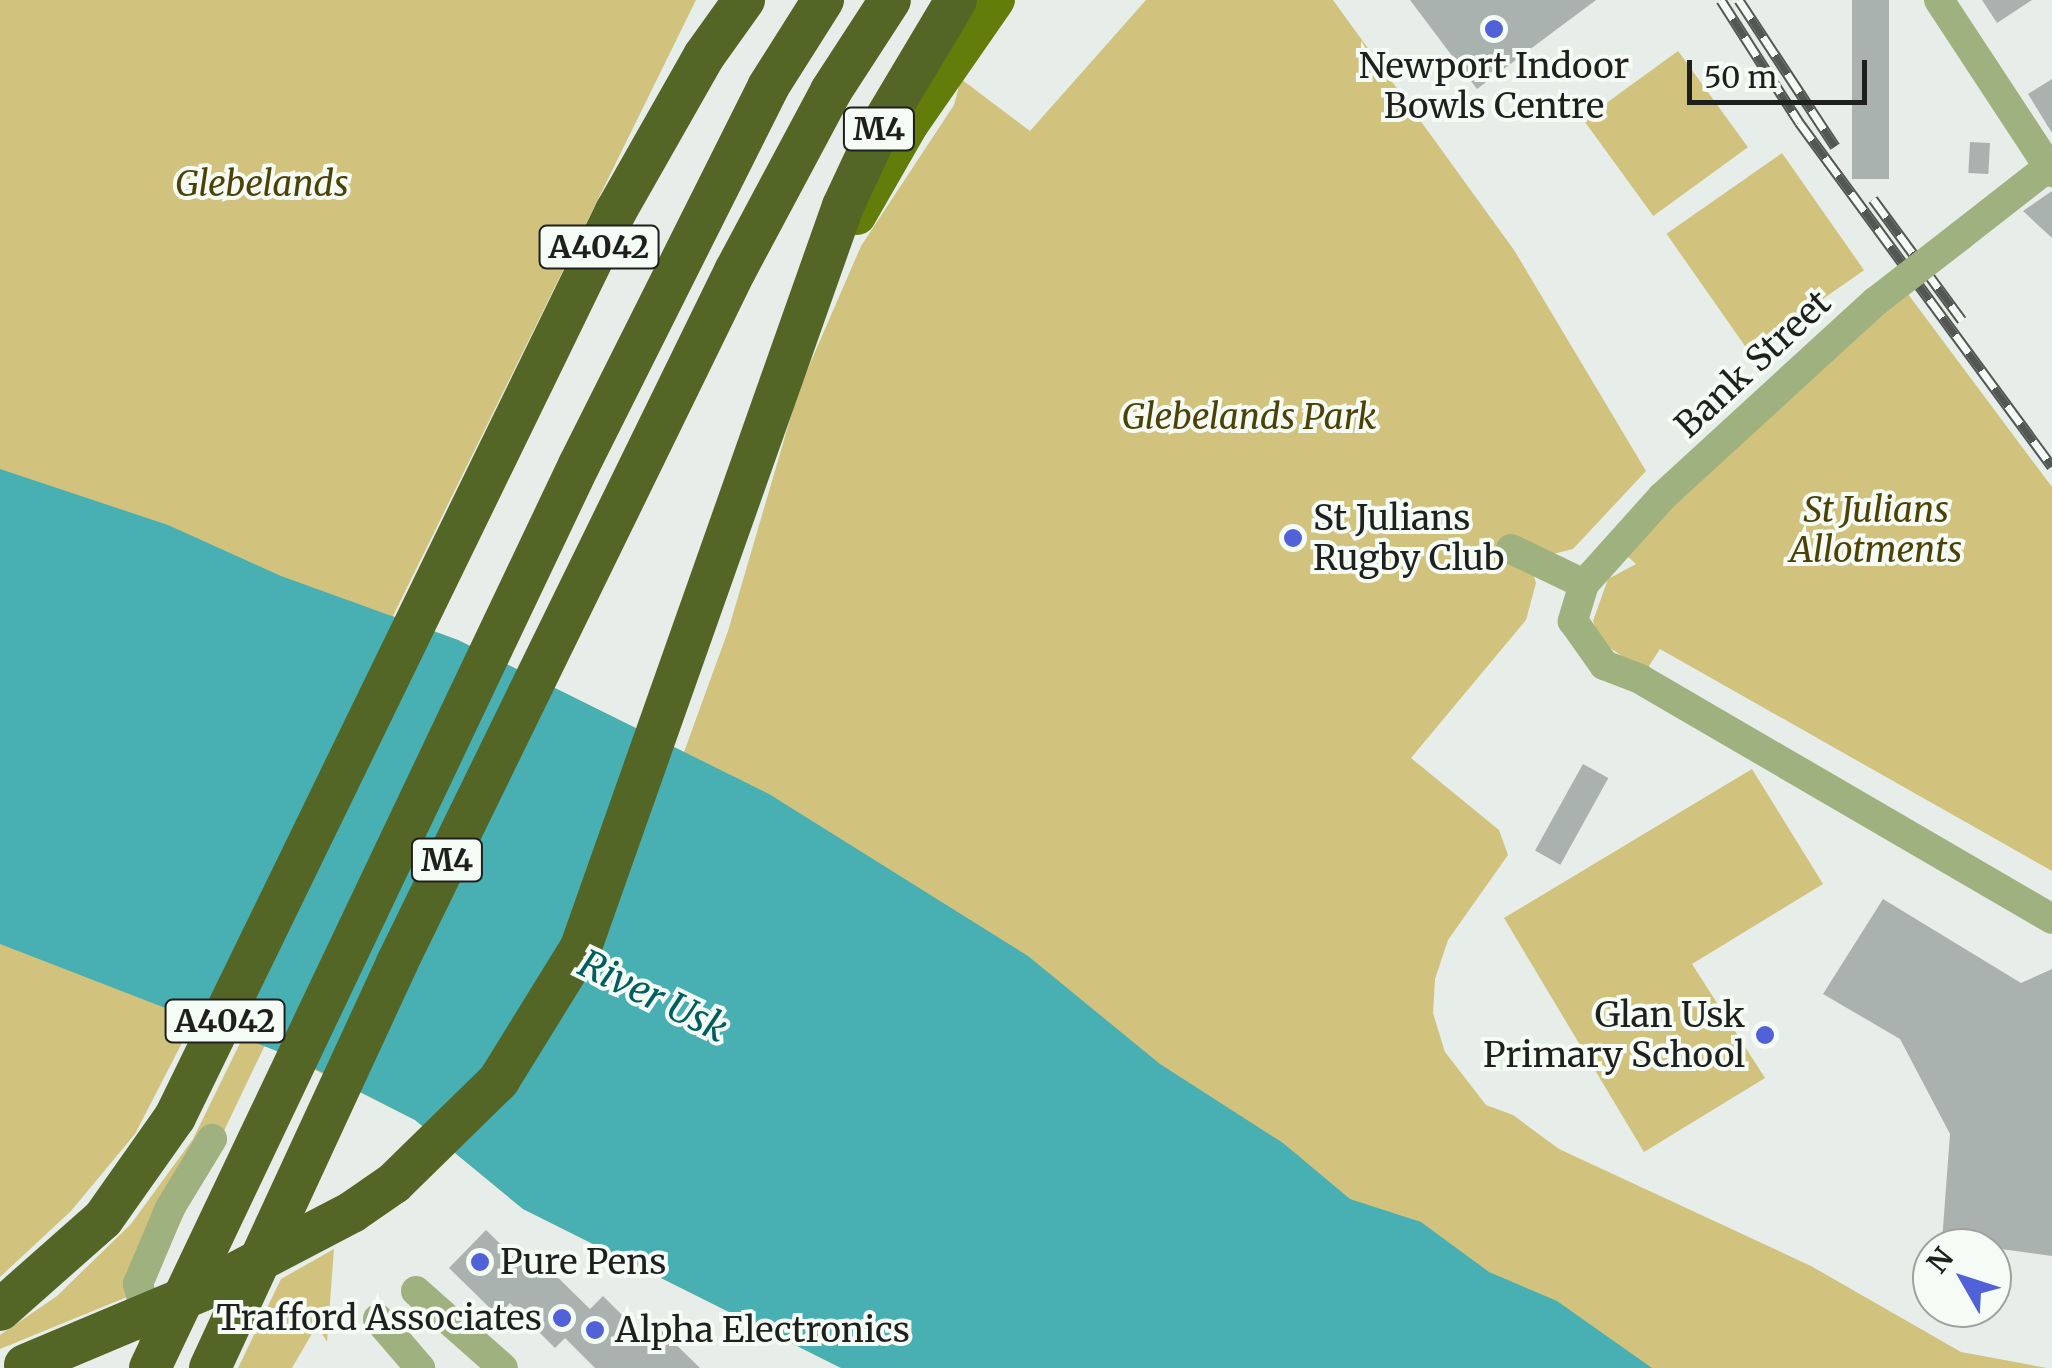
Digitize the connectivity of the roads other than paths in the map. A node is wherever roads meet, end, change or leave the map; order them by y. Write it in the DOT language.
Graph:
graph roads {
  1 [pos="726,0"];
  2 [pos="744,0"];
  3 [pos="823,0"];
  4 [pos="890,0"];
  5 [pos="956,0"];
  6 [pos="996,0"];
  7 [pos="1939,0"];
  8 [pos="704,56"];
  9 [pos="2050,168"];
  10 [pos="824,269"];
  11 [pos="1511,549"];
  12 [pos="1584,584"];
  13 [pos="2052,919"];
  14 [pos="212,1139"];
  15 [pos="416,1291"];
  16 [pos="0,1310"];
  17 [pos="378,1319"];
  18 [pos="154,1361"];
  19 [pos="22,1366"];
  20 [pos="210,1368"];
  21 [pos="420,1368"];
  22 [pos="502,1368"];
  1 -- 8 [label="main road"];
  2 -- 8 [label="highway"];
  3 -- 18 [label="highway, M4"];
  4 -- 20 [label="highway, M4"];
  5 -- 10 [label="highway, M4"];
  6 -- 10 [label="main road"];
  7 -- 9 [label="street"];
  8 -- 16 [label="highway, A4042"];
  9 -- 12 [label="street, Bank Street, bridge"];
  10 -- 19 [label="highway, bridge"];
  11 -- 12 [label="street"];
  12 -- 13 [label="street"];
  14 -- 18 [label="street"];
  15 -- 22 [label="street"];
  17 -- 21 [label="street"];
}
